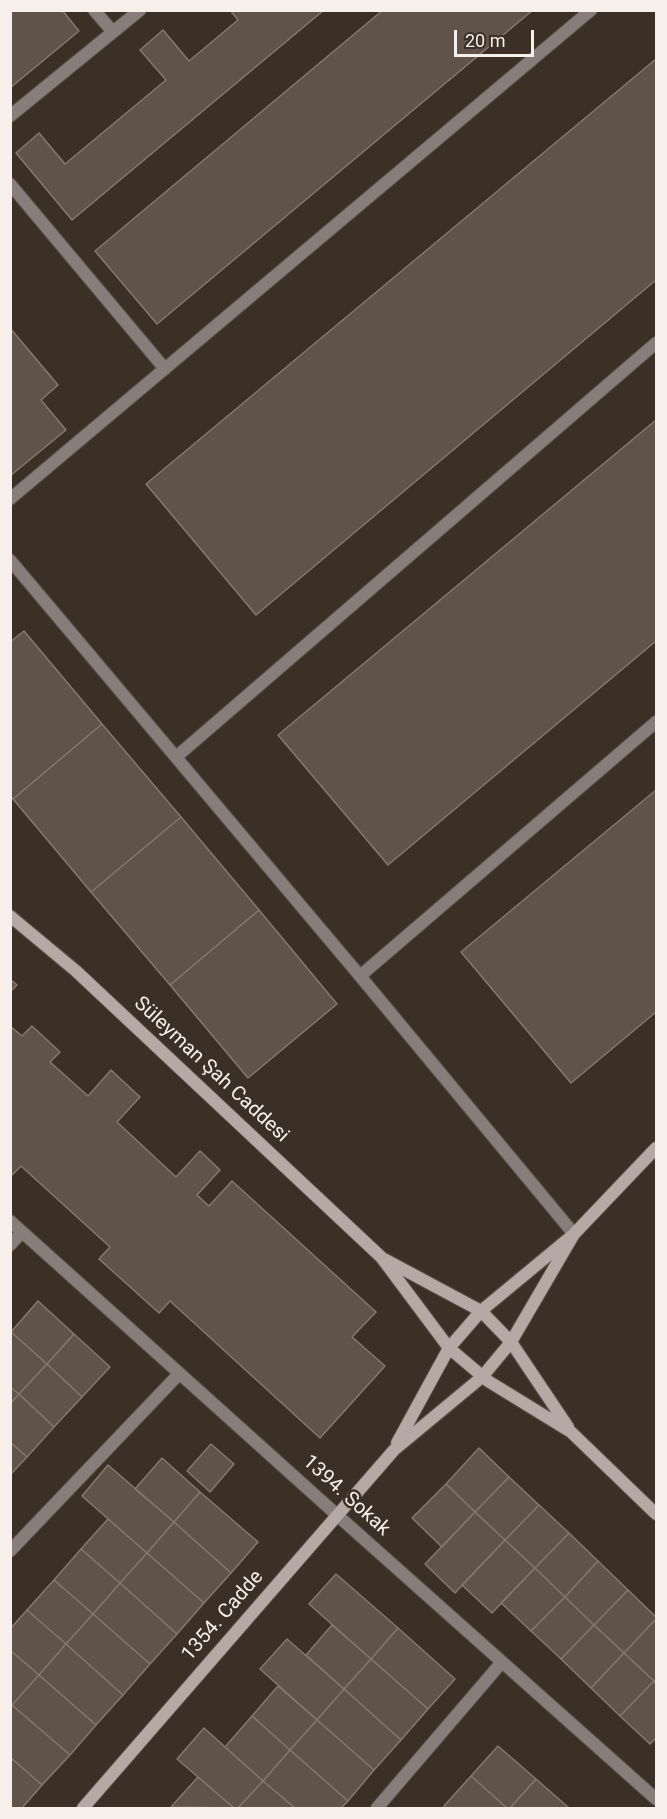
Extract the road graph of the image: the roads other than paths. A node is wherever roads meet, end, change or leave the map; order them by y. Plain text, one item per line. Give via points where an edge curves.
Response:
1 (94, 10) edge
2 (140, 10) edge
3 (591, 10) edge
4 (113, 32) junction
5 (10, 116) edge
6 (10, 184) edge
7 (657, 343) edge
8 (165, 369) junction
9 (10, 499) edge
10 (10, 560) edge
11 (657, 722) edge
12 (176, 757) junction
13 (10, 916) edge
14 (360, 976) junction
15 (657, 1148) edge
16 (10, 1221) edge
17 (22, 1232) junction
18 (574, 1234) junction
19 (10, 1245) edge
20 (381, 1257) junction
21 (481, 1311) junction
22 (511, 1342) junction
23 (449, 1348) junction
24 (180, 1374) junction
25 (482, 1377) junction
26 (571, 1432) junction
27 (394, 1450) junction
28 (657, 1514) edge
29 (337, 1515) junction
30 (10, 1551) edge
31 (502, 1662) junction
32 (657, 1801) edge
33 (83, 1809) edge
34 (377, 1809) edge
35 (652, 1809) edge

1 - 4 street
2 - 4 street
3 - 8 street
4 - 5 street
6 - 8 street
7 - 12 street
8 - 9 street
10 - 12 street
11 - 14 street
12 - 14 street
13 - 20 main road, Süleyman Şah Caddesi via 76,970
14 - 18 street
15 - 18 main road, 1354. Cadde
16 - 17 street, 1394. Sokak
17 - 19 street
17 - 24 street, 1394. Sokak
18 - 21 main road, 1354. Cadde
18 - 22 main road, 1354. Cadde
20 - 21 main road
20 - 23 main road
21 - 22 main road
21 - 23 main road, 1354. Cadde
22 - 25 main road, 1354. Cadde
22 - 26 main road
23 - 25 main road
23 - 27 main road, 1354. Cadde
24 - 29 street, 1394. Sokak
24 - 30 street
25 - 26 main road
25 - 27 main road, 1354. Cadde
26 - 28 main road
27 - 29 main road, 1354. Cadde
29 - 31 street, 1394. Sokak
29 - 33 main road, 1354. Cadde
31 - 32 street, 1394. Sokak
31 - 34 street
32 - 35 street

